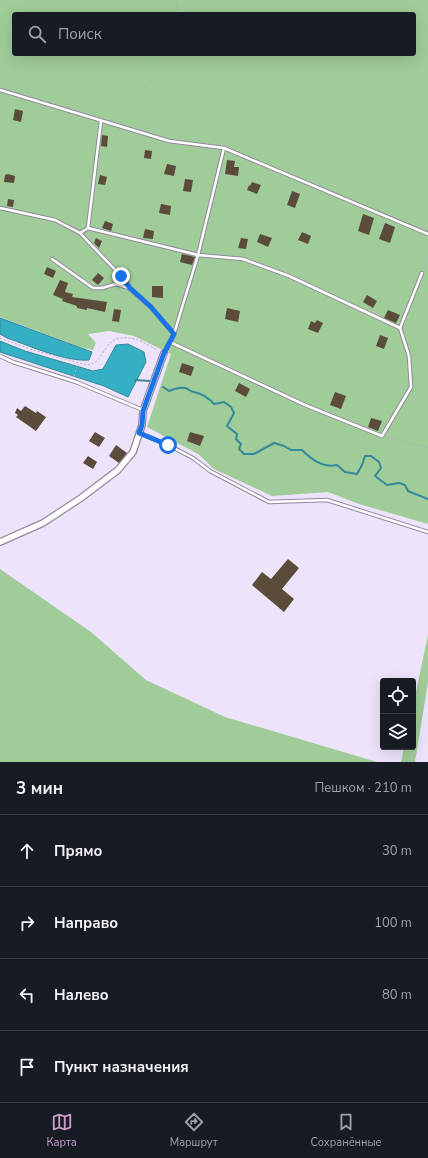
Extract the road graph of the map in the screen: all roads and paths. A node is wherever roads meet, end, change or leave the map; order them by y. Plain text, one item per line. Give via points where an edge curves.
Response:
1 (176, 0) edge
2 (177, 12) edge
3 (161, 56) edge
4 (0, 90) edge
5 (101, 121) junction
6 (141, 133) junction
7 (224, 148) junction
8 (0, 208) edge
9 (88, 228) junction
10 (80, 233) junction
11 (428, 234) edge
12 (428, 252) edge
13 (198, 255) junction
14 (52, 259) dead end
15 (422, 273) joint
16 (130, 288) junction
17 (400, 328) junction
18 (174, 334) junction
19 (0, 338) edge
20 (170, 342) junction
21 (164, 353) junction
22 (0, 356) edge
23 (78, 363) junction
24 (74, 375) dead end
25 (143, 411) junction
26 (139, 433) junction
27 (382, 436) junction
28 (428, 447) edge
29 (428, 532) edge
30 (0, 542) edge

1 - 2 path
3 - 6 path via 152,66 153,78 141,91 147,113
4 - 5 lane
5 - 6 lane
5 - 9 lane
6 - 7 lane via 169,141
7 - 11 lane
7 - 13 lane
8 - 10 lane via 55,220
9 - 10 lane
9 - 13 lane
10 - 16 lane
12 - 15 path
13 - 17 lane via 250,261 289,276
13 - 18 lane
14 - 16 lane via 93,288 116,284
15 - 17 lane
16 - 18 lane via 151,307
17 - 27 lane via 409,356 411,387
18 - 20 lane
19 - 23 path
20 - 21 lane
20 - 27 lane via 305,405
21 - 23 path via 136,339 118,338 111,341 92,365
21 - 25 street
22 - 25 lane via 76,382
23 - 24 path
25 - 26 street
26 - 29 lane via 194,458 210,471 269,502 327,500
26 - 30 street via 133,452 118,470 43,523
27 - 28 path

